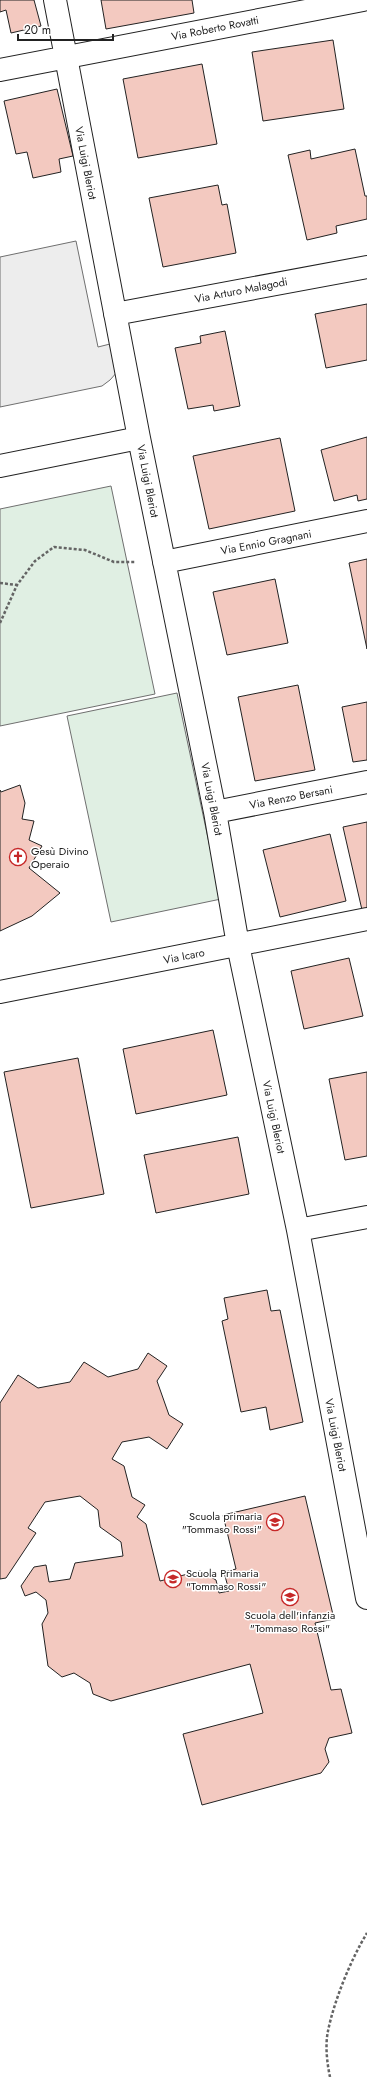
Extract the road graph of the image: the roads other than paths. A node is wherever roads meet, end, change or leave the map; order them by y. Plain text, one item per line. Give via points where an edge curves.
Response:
1 (55, 0) edge
2 (363, 0) edge
3 (66, 57) junction
4 (0, 70) edge
5 (367, 267) edge
6 (115, 314) junction
7 (139, 438) junction
8 (0, 466) edge
9 (367, 522) edge
10 (164, 562) junction
11 (367, 782) edge
12 (215, 812) junction
13 (367, 919) edge
14 (238, 945) junction
15 (0, 992) edge
16 (367, 1218) edge
17 (298, 1230) junction
18 (367, 1598) edge

1 - 3 street, Via Luigi Bleriot
2 - 3 street, Via Roberto Rovatti
3 - 4 street, Via Roberto Rovatti
3 - 6 street, Via Luigi Bleriot
5 - 6 street, Via Arturo Malagodi
6 - 7 street, Via Luigi Bleriot
7 - 8 street
7 - 10 street, Via Luigi Bleriot
9 - 10 street, Via Ennio Gragnani
10 - 12 street, Via Luigi Bleriot
11 - 12 street, Via Renzo Bersani
12 - 14 street, Via Luigi Bleriot
13 - 14 street, Via Icaro
14 - 15 street, Via Icaro
14 - 17 street, Via Luigi Bleriot
16 - 17 street
17 - 18 street, Via Luigi Bleriot

